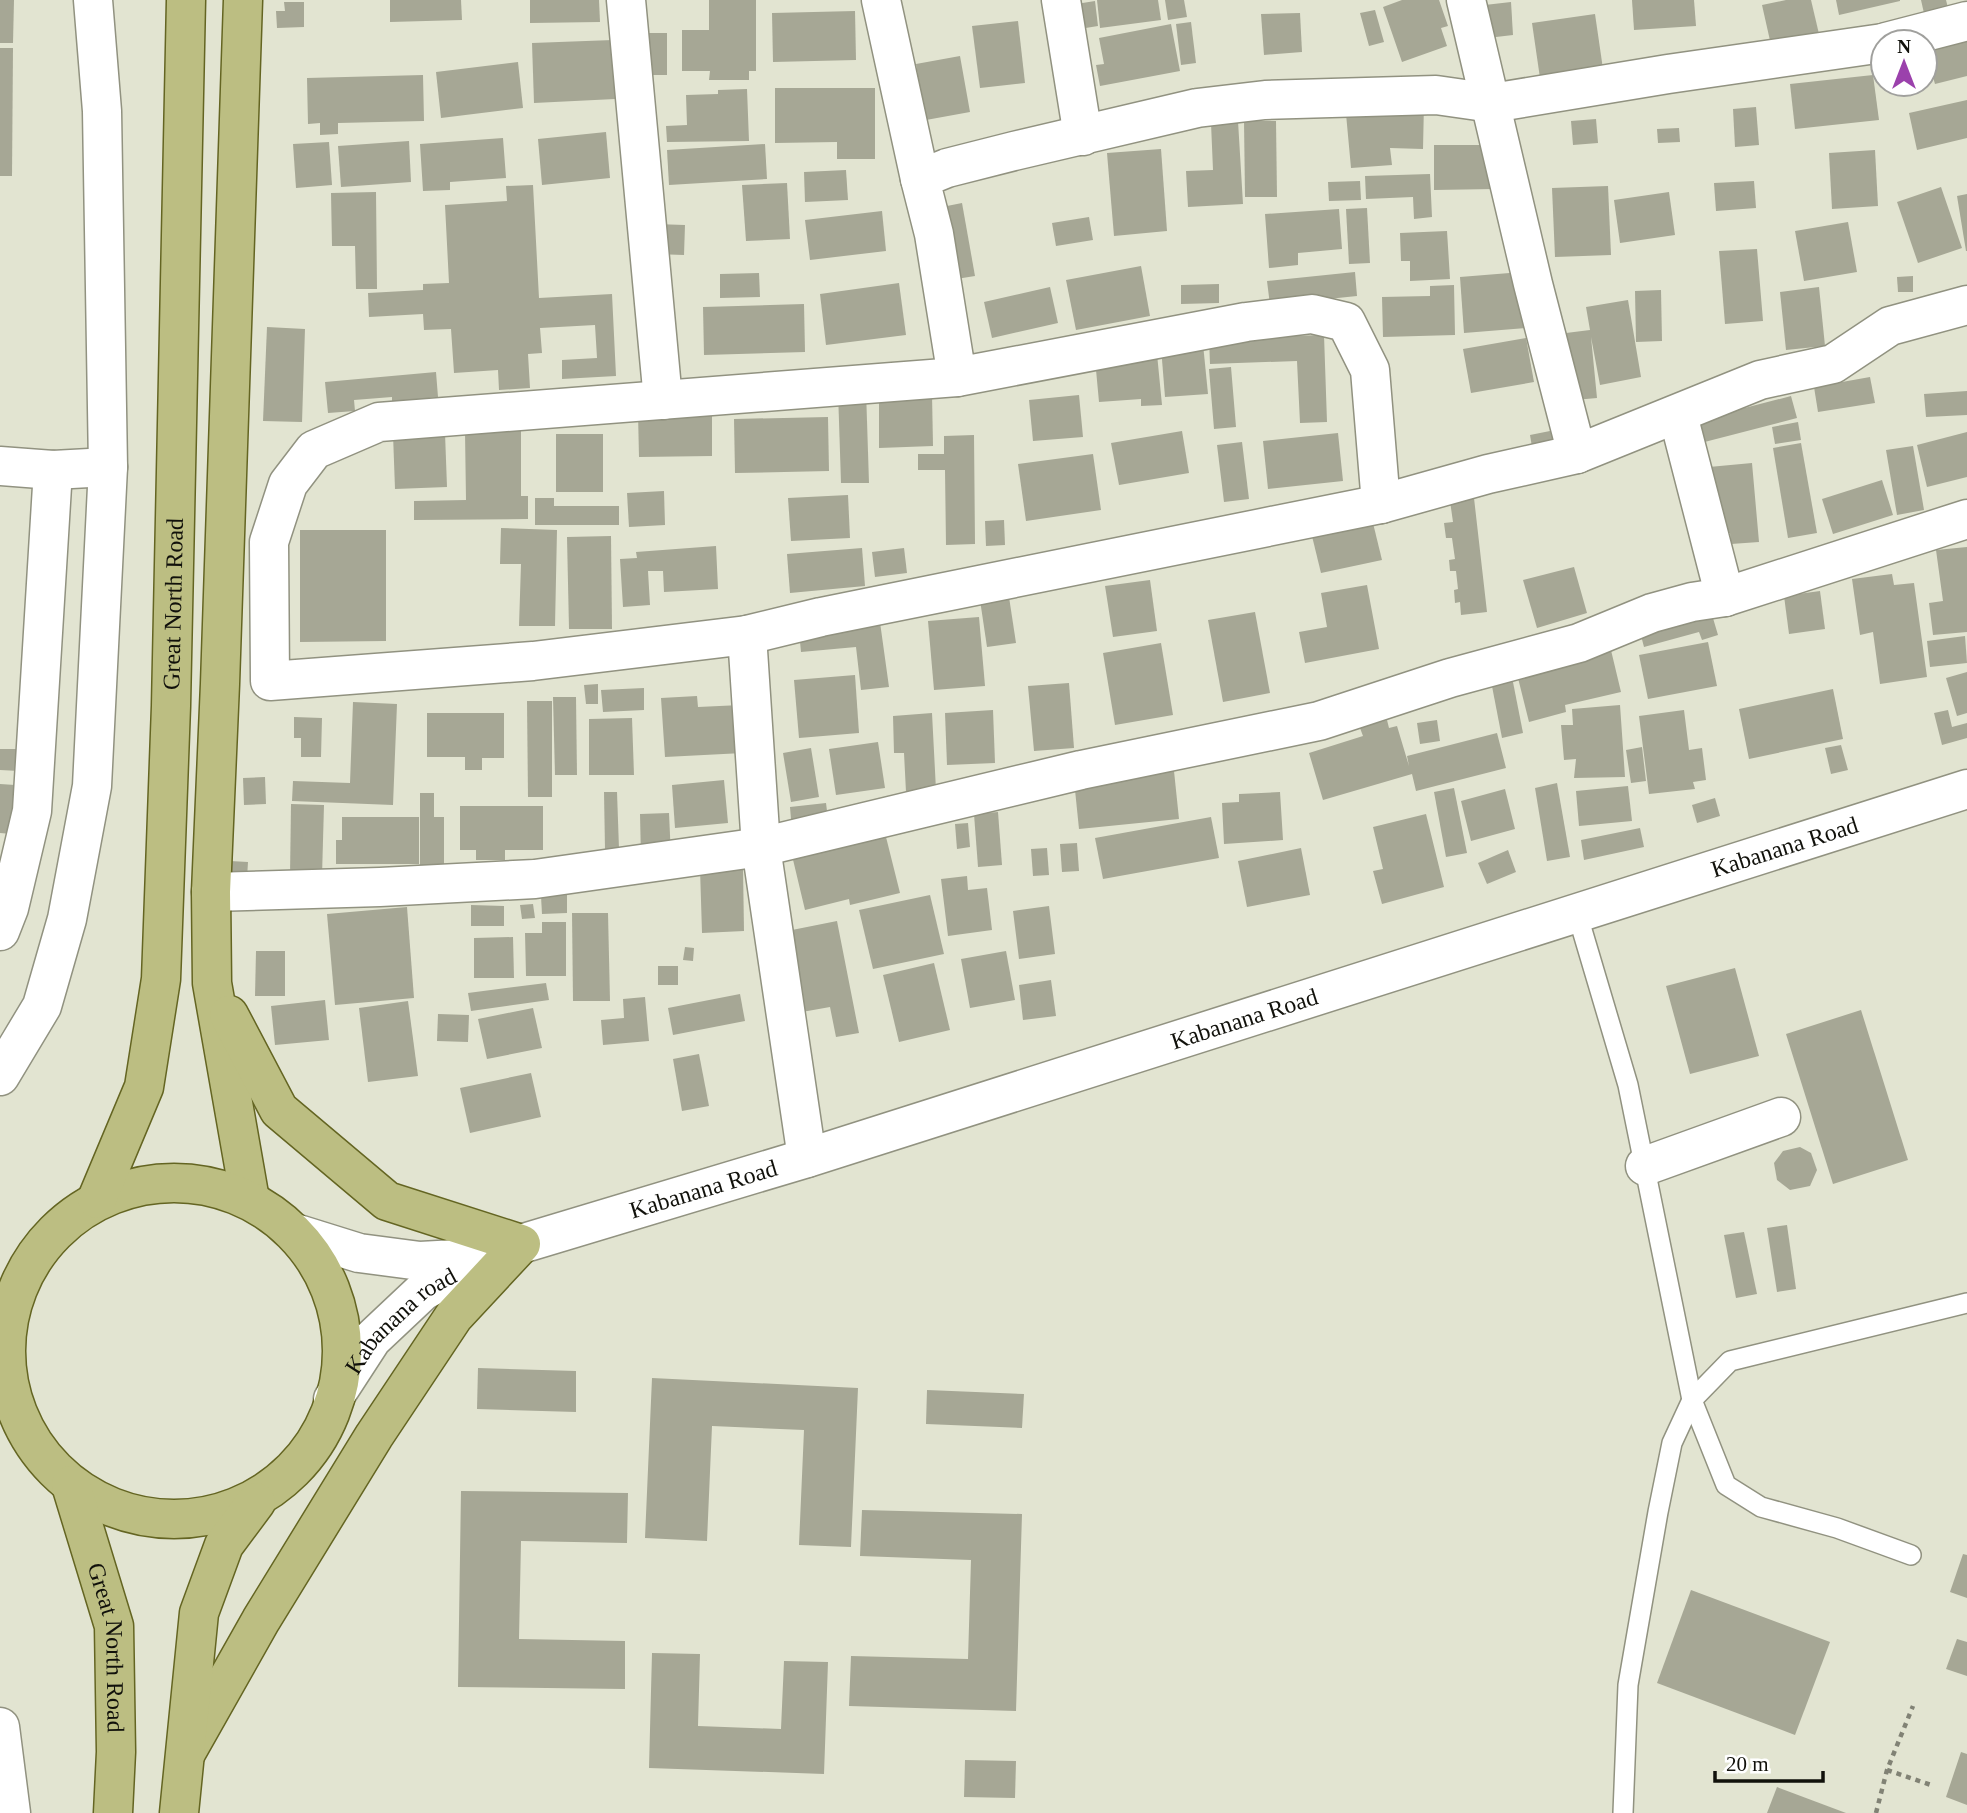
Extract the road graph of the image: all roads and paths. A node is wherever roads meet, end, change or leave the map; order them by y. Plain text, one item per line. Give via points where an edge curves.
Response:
1 (93, 0) edge
2 (186, 0) edge
3 (243, 0) edge
4 (626, 0) edge
5 (881, 0) edge
6 (1062, 0) edge
7 (1466, 0) edge
8 (1967, 21) edge
9 (1939, 28) edge
10 (1869, 44) edge
11 (1492, 103) junction
12 (1083, 136) junction
13 (920, 179) junction
14 (1967, 305) edge
15 (957, 377) junction
16 (663, 400) junction
17 (1678, 415) junction
18 (1577, 454) junction
19 (0, 467) edge
20 (108, 467) junction
21 (53, 470) junction
22 (1381, 504) junction
23 (1967, 519) edge
24 (1724, 597) junction
25 (747, 635) junction
26 (1967, 789) edge
27 (761, 848) junction
28 (211, 892) junction
29 (1577, 913) junction
30 (0, 931) edge
31 (212, 983) junction
32 (2, 1069) edge
33 (1781, 1118) dead end
34 (807, 1158) junction
35 (1645, 1166) junction
36 (97, 1199) junction
37 (250, 1200) junction
38 (298, 1234) junction
39 (521, 1244) junction
40 (484, 1258) junction
41 (1967, 1303) edge
42 (333, 1399) junction
43 (1692, 1400) junction
44 (71, 1485) junction
45 (256, 1502) junction
46 (1911, 1555) dead end
47 (1913, 1706) dead end
48 (0, 1727) edge
49 (187, 1751) junction
50 (1887, 1770) junction
51 (1934, 1786) dead end
52 (11, 1813) edge
53 (113, 1813) edge
54 (179, 1813) edge
55 (1623, 1813) edge
56 (1876, 1813) edge

1 - 20 street via 102,111
2 - 36 main road, Great North Road via 161,979 144,1087
3 - 28 main road, Great North Road
4 - 16 street
5 - 13 street
6 - 12 street
7 - 11 street
8 - 9 street
10 - 11 street
11 - 12 street via 1436,95 1265,100 1197,108
11 - 18 street
12 - 13 street
13 - 15 street via 934,234
14 - 17 street via 1890,326 1833,364 1760,380
15 - 16 street
15 - 22 street via 1246,323 1312,314 1346,322 1370,370
16 - 25 street via 379,422 314,450 288,484 269,542 270,681 533,661
17 - 18 street
17 - 24 street
18 - 22 street
19 - 21 street
20 - 21 street
20 - 32 street via 92,786 67,919 42,1006
21 - 30 street via 32,811
22 - 25 street
23 - 24 street
24 - 27 street via 1652,613 1579,643 1450,678 1320,721 1082,770
25 - 27 street
26 - 29 street, Kabanana Road
27 - 28 street via 535,879
27 - 34 street
28 - 31 main road, Great North Road
29 - 34 street, Kabanana Road
29 - 35 lane via 1628,1086
31 - 37 main road, Great North Road
31 - 39 main road via 279,1110 387,1201
33 - 35 street
34 - 39 street, Kabanana Road
35 - 43 lane
36 - 37 main road via 139,1185 185,1181
36 - 44 main road via 73,1213 40,1251 11,1323 15,1400 37,1447
37 - 38 main road
38 - 40 street, Kabanana road via 359,1253 420,1261
38 - 42 main road via 327,1284 336,1312 340,1343
39 - 40 street, Kabanana road
39 - 49 main road via 454,1316 381,1425
40 - 42 street, Kabanana road via 423,1292 372,1339
41 - 43 lane via 1730,1361
42 - 45 main road via 317,1440
43 - 46 lane via 1726,1485 1761,1507
43 - 55 lane via 1672,1443 1632,1661
44 - 45 main road via 120,1513 175,1523 203,1520
44 - 53 main road, Great North Road via 114,1626
45 - 49 main road via 224,1545 199,1613
47 - 50 path
48 - 52 street
49 - 54 main road
50 - 51 path
50 - 56 path

